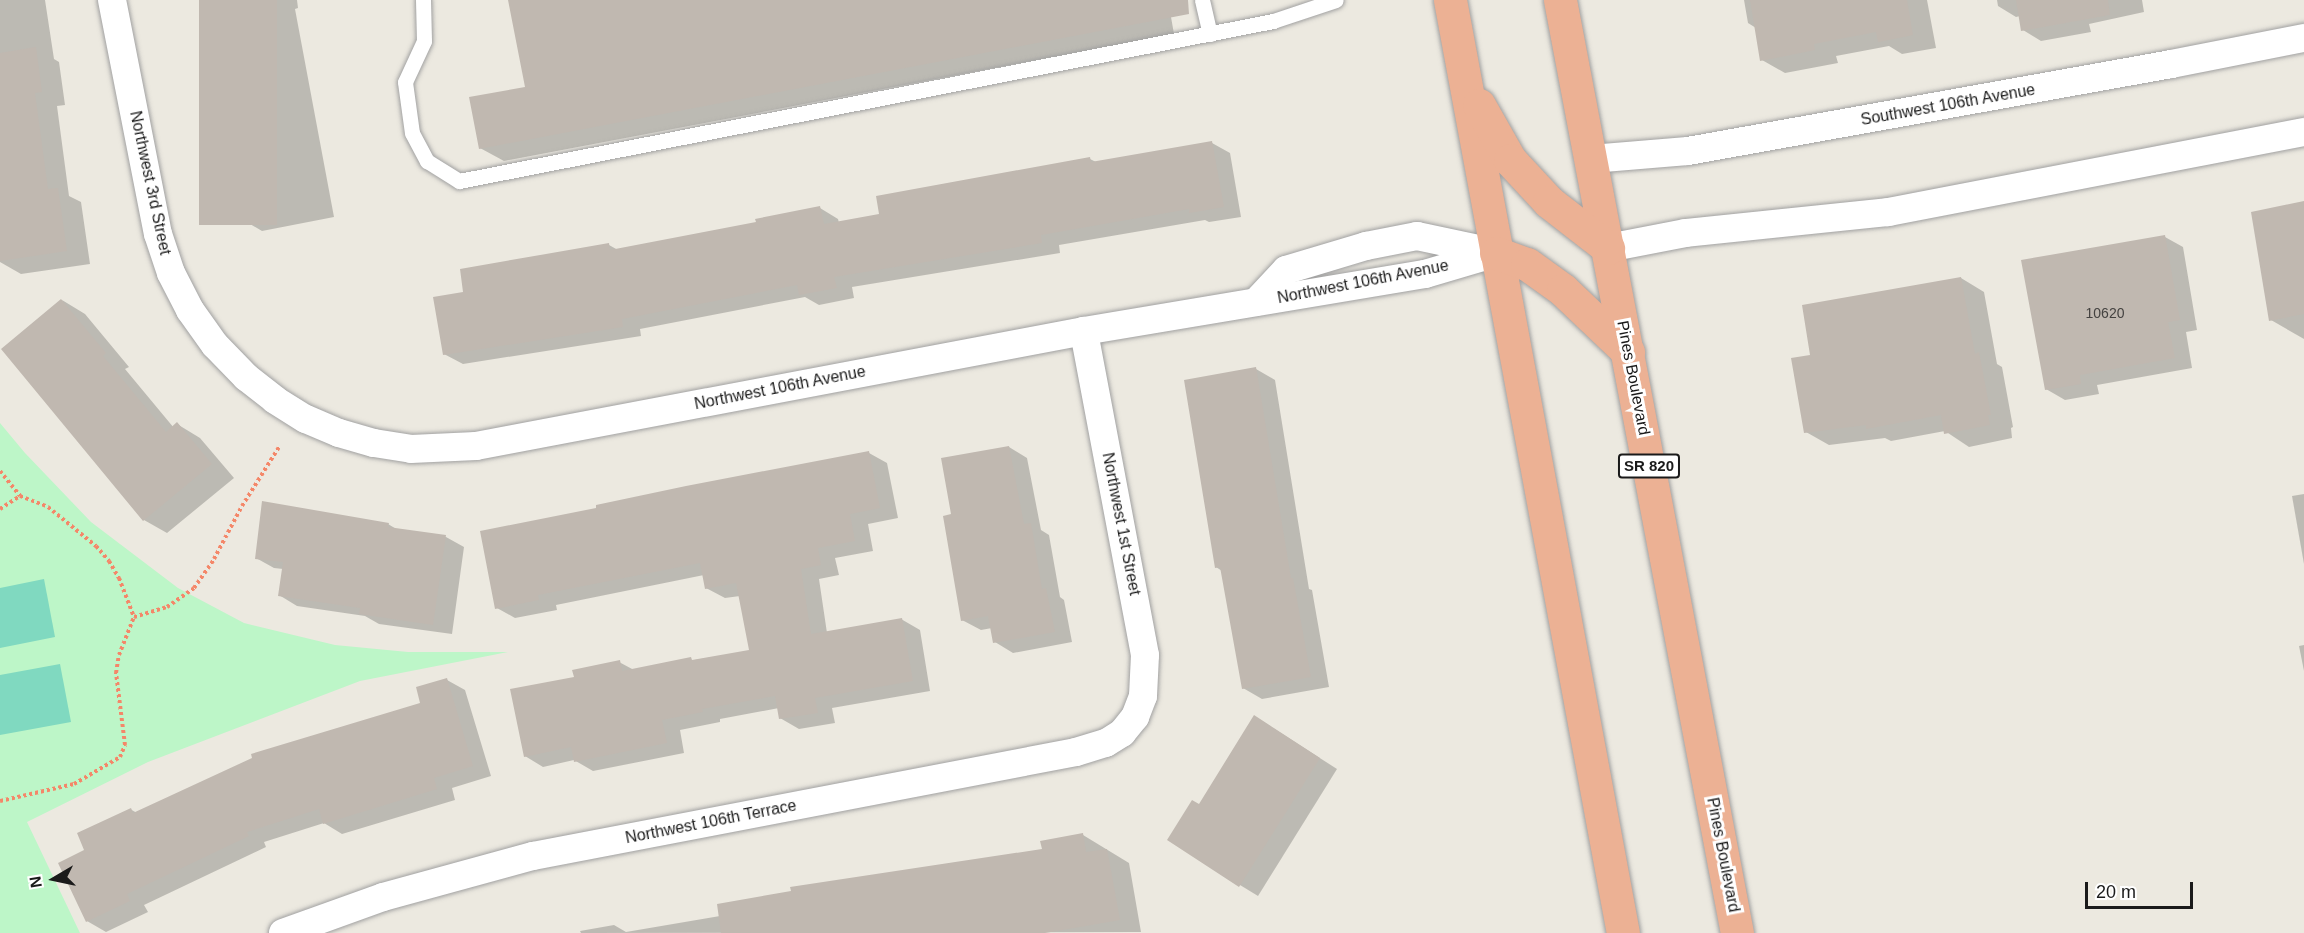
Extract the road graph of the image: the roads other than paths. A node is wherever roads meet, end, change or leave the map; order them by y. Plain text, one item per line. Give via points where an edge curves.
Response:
1 (112, 0) edge
2 (423, 0) edge
3 (1202, 0) edge
4 (1336, 0) edge
5 (1450, 0) edge
6 (1560, 0) edge
7 (1210, 34) junction
8 (2304, 38) edge
9 (1467, 82) junction
10 (2304, 132) edge
11 (1591, 159) junction
12 (1608, 248) junction
13 (1496, 253) junction
14 (1256, 302) junction
15 (1084, 331) junction
16 (1628, 352) junction
17 (306, 419) joint
18 (1135, 717) joint
19 (283, 933) edge
20 (1623, 933) edge
21 (1737, 933) edge

1 - 17 street, Northwest 3rd Street via 158,234 171,273 190,310 215,345 246,377
2 - 7 lane via 424,41 405,82 412,133 427,161 459,181
3 - 7 lane
4 - 7 lane via 1273,21
5 - 9 highway
6 - 11 highway, Pines Boulevard / SR 820
8 - 11 street, Southwest 106th Avenue via 1711,147
9 - 12 highway via 1510,160 1549,202
9 - 13 highway
10 - 12 street via 1888,212 1686,233
11 - 12 highway, Pines Boulevard / SR 820
12 - 16 highway, Pines Boulevard / SR 820
13 - 14 street, Northwest 106th Avenue via 1425,274
13 - 14 street, Northwest 106th Avenue via 1418,236 1366,246 1286,270
13 - 16 highway via 1527,264 1563,290
13 - 20 highway
14 - 15 street, Northwest 106th Avenue
15 - 17 street, Northwest 106th Avenue via 476,446 411,449 339,433
15 - 18 street, Northwest 1st Street via 1145,655 1145,688
16 - 21 highway, Pines Boulevard / SR 820
18 - 19 street, Northwest 106th Terrace via 1122,733 1106,743 1076,752 533,856 383,897

